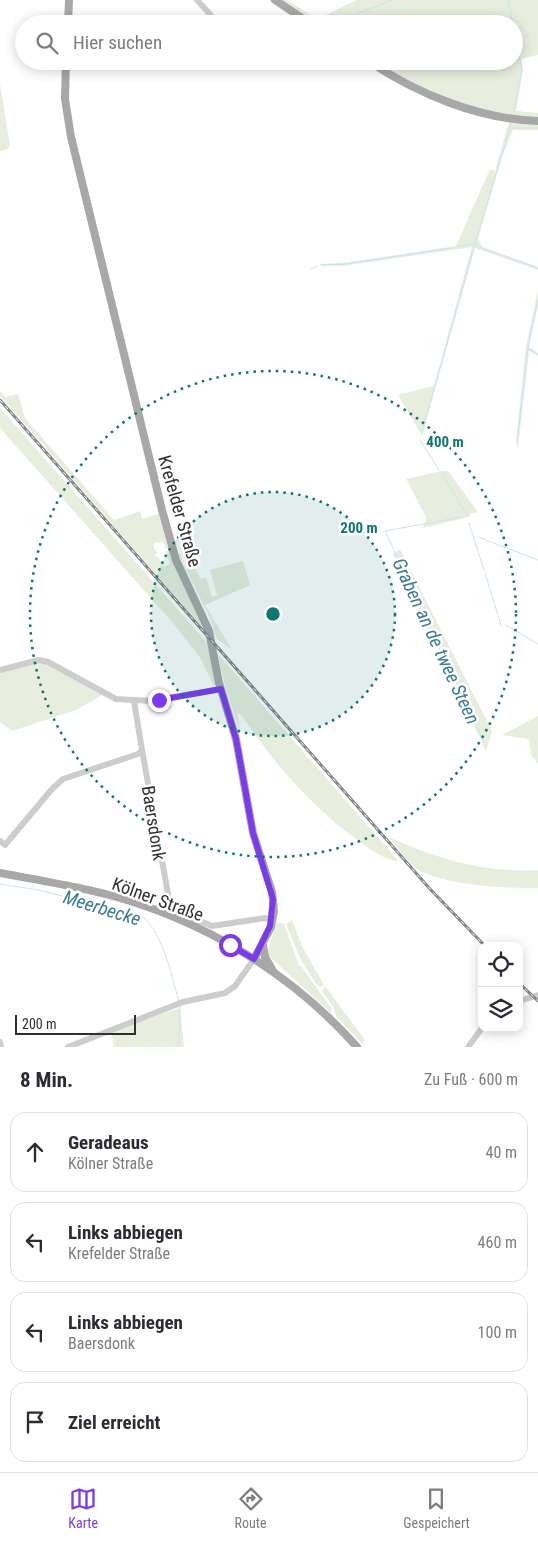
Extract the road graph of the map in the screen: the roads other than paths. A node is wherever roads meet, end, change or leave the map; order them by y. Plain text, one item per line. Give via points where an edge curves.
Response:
1 (69, 0) edge
2 (197, 0) edge
3 (275, 0) edge
4 (68, 15) edge
5 (211, 15) edge
6 (298, 15) edge
7 (66, 70) edge
8 (385, 70) edge
9 (538, 121) edge
10 (0, 670) edge
11 (221, 689) junction
12 (134, 701) junction
13 (142, 750) junction
14 (0, 841) edge
15 (0, 873) edge
16 (273, 918) junction
17 (263, 944) junction
18 (254, 959) junction
19 (275, 974) junction
20 (538, 995) edge
21 (523, 1000) edge
22 (479, 1032) edge
23 (0, 1042) edge
24 (1, 1047) edge
25 (68, 1047) edge
26 (357, 1047) edge
27 (468, 1047) edge

1 - 4 main road
2 - 5 street
3 - 6 main road
7 - 11 main road, Krefelder Straße via 65,99 72,141 166,526 178,567 207,624
8 - 9 main road via 433,96 469,110
10 - 12 street via 38,660 48,662 116,699
11 - 12 street
11 - 16 main road, Krefelder Straße via 236,739 253,833 272,892
12 - 13 street, Baersdonk
13 - 14 street via 63,779 5,845
13 - 16 street, Baersdonk via 170,905 174,910 212,926
15 - 18 main road, Kölner Straße via 106,894 149,908 211,934
16 - 17 main road, Krefelder Straße
17 - 18 main road, Krefelder Straße
17 - 19 main road via 265,957
18 - 19 main road, Kölner Straße
18 - 25 street via 235,986 224,993 183,1002
19 - 26 main road, Kölner Straße via 316,1005
20 - 21 street
22 - 27 street
23 - 24 street

